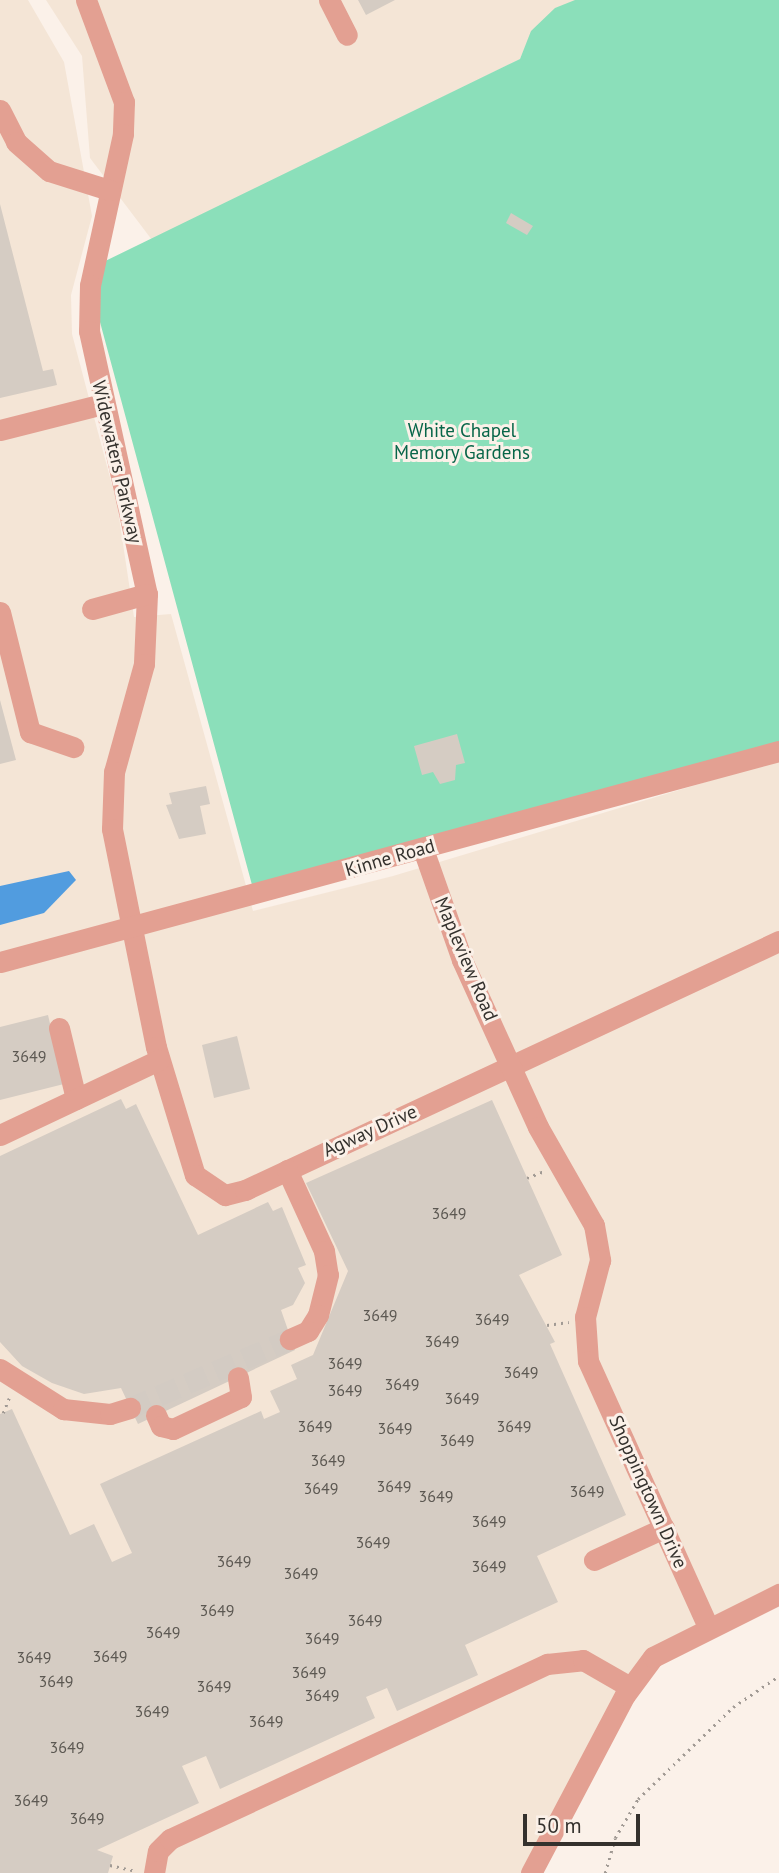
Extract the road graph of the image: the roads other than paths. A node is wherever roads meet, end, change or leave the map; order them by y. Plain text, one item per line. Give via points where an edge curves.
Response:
1 (86, 0) edge
2 (329, 0) edge
3 (347, 35) dead end
4 (0, 110) edge
5 (109, 190) junction
6 (103, 404) junction
7 (0, 430) edge
8 (147, 594) junction
9 (92, 609) dead end
10 (0, 612) edge
11 (73, 747) dead end
12 (779, 751) edge
13 (423, 849) junction
14 (129, 929) junction
15 (779, 941) edge
16 (0, 962) edge
17 (59, 1028) dead end
18 (159, 1060) junction
19 (515, 1067) junction
20 (76, 1099) junction
21 (0, 1135) edge
22 (287, 1170) junction
23 (290, 1339) tunnel mouth
24 (0, 1369) edge
25 (238, 1377) dead end
26 (130, 1408) tunnel mouth
27 (156, 1415) dead end
28 (664, 1528) junction
29 (594, 1560) dead end
30 (779, 1594) edge
31 (708, 1627) junction
32 (630, 1687) junction
33 (154, 1873) edge
34 (531, 1873) edge

1 - 5 street, Widewaters Parkway via 106,40 124,102
2 - 3 street
4 - 5 street via 16,142 49,171
5 - 6 street, Widewaters Parkway via 89,306
6 - 7 street
6 - 8 street, Widewaters Parkway
8 - 9 street
8 - 14 street, Widewaters Parkway via 144,664 111,802
10 - 11 street via 30,732
12 - 13 street, Kinne Road
13 - 14 street, Kinne Road
13 - 19 street, Mapleview Road via 462,960
14 - 16 street, Kinne Road
14 - 18 street, Agway Drive
15 - 19 street, Agway Drive
17 - 20 street
18 - 20 street
18 - 22 street, Agway Drive via 184,1151 206,1186 225,1195
19 - 22 street, Agway Drive
19 - 28 street, Shoppingtown Drive via 538,1127 594,1225 600,1259 585,1317 588,1361
20 - 21 street
22 - 23 street via 324,1251 328,1275 318,1315 307,1331
24 - 26 street via 63,1409 110,1414
25 - 27 street via 241,1396 173,1429 161,1426
28 - 29 street
28 - 31 street, Shoppingtown Drive
30 - 31 street
31 - 32 street via 653,1657
32 - 33 street via 583,1660 547,1664 170,1839 158,1851
32 - 34 street via 543,1838

